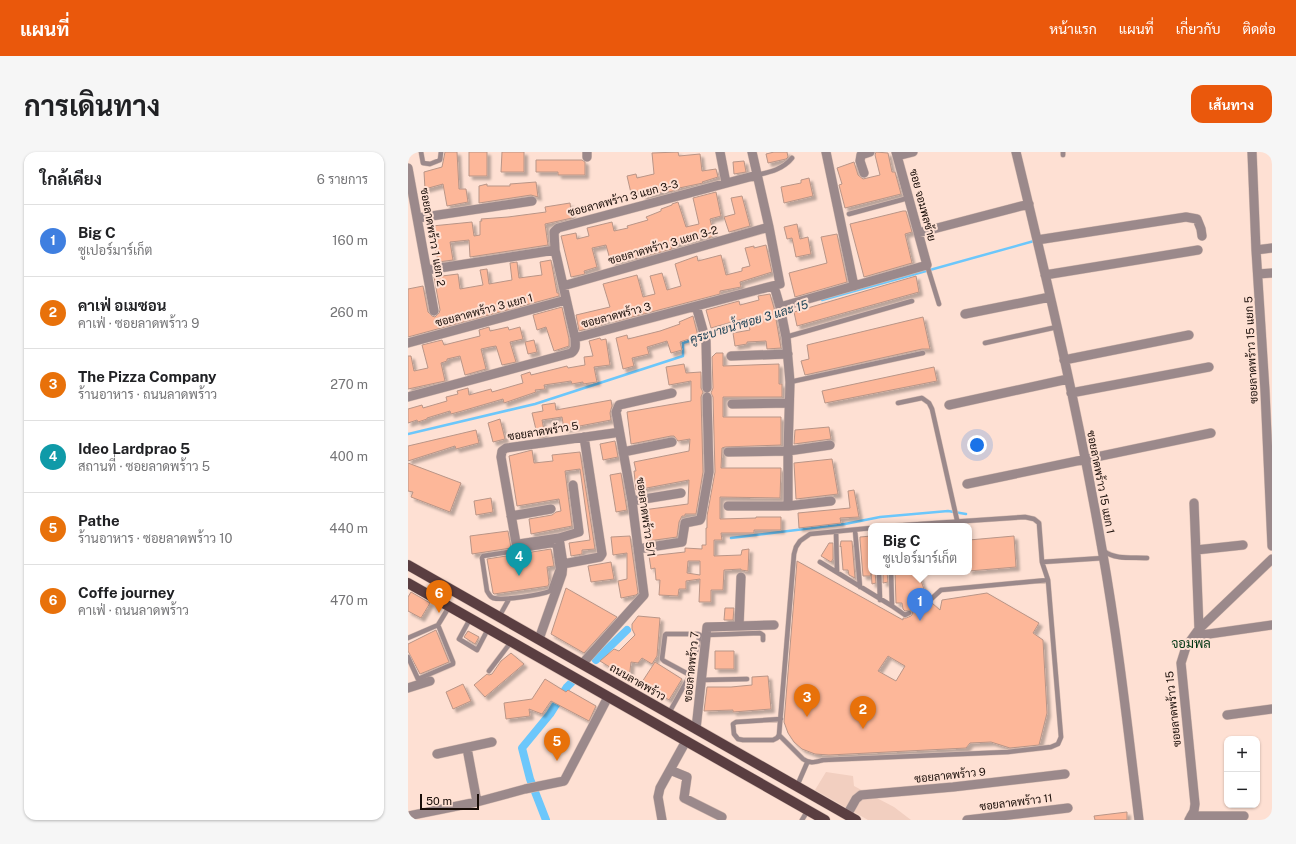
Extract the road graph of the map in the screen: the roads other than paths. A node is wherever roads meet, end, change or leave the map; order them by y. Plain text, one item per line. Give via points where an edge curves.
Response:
1 (421, 152) edge
2 (441, 152) edge
3 (720, 152) edge
4 (752, 152) edge
5 (826, 152) edge
6 (870, 152) edge
7 (913, 152) edge
8 (1016, 152) edge
9 (1252, 152) edge
10 (896, 154) edge
11 (792, 158) dead end
12 (408, 168) edge
13 (864, 173) dead end
14 (757, 175) junction
15 (726, 183) junction
16 (908, 198) junction
17 (532, 200) dead end
18 (1028, 204) junction
19 (849, 214) dead end
20 (418, 218) junction
21 (769, 227) junction
22 (918, 233) junction
23 (1202, 236) dead end
24 (1037, 240) junction
25 (1272, 248) edge
26 (555, 250) junction
27 (1198, 250) dead end
28 (1256, 250) junction
29 (928, 268) junction
30 (427, 270) junction
31 (1272, 273) edge
32 (1258, 274) junction
33 (1045, 275) junction
34 (777, 285) junction
35 (563, 286) junction
36 (854, 286) junction
37 (1050, 297) junction
38 (566, 300) junction
39 (912, 301) dead end
40 (939, 304) dead end
41 (696, 306) junction
42 (782, 309) junction
43 (434, 311) dead end
44 (965, 314) dead end
45 (1056, 327) junction
46 (1189, 335) dead end
47 (786, 337) junction
48 (575, 338) junction
49 (408, 343) edge
50 (985, 343) dead end
51 (923, 353) dead end
52 (788, 354) junction
53 (731, 356) dead end
54 (1064, 360) junction
55 (1209, 367) dead end
56 (1068, 379) junction
57 (790, 382) junction
58 (672, 393) dead end
59 (1071, 393) junction
60 (408, 397) edge
61 (789, 403) junction
62 (898, 403) dead end
63 (732, 404) dead end
64 (949, 405) dead end
65 (1269, 411) edge
66 (614, 433) dead end
67 (1211, 433) dead end
68 (584, 437) junction
69 (672, 442) dead end
70 (830, 445) dead end
71 (788, 451) junction
72 (624, 452) junction
73 (728, 452) dead end
74 (1086, 459) junction
75 (967, 484) dead end
76 (572, 485) dead end
77 (682, 493) dead end
78 (632, 500) junction
79 (831, 501) dead end
80 (1194, 503) dead end
81 (728, 506) dead end
82 (788, 506) junction
83 (551, 509) dead end
84 (511, 516) junction
85 (957, 518) junction
86 (916, 523) edge
87 (868, 528) edge
88 (855, 530) junction
89 (836, 532) junction
90 (559, 538) junction
91 (1244, 545) dead end
92 (1272, 546) edge
93 (638, 549) junction
94 (1196, 550) junction
95 (1103, 554) junction
96 (1147, 558) dead end
97 (1272, 559) edge
98 (820, 562) dead end
99 (1042, 562) junction
100 (562, 564) junction
101 (408, 565) edge
102 (837, 572) junction
103 (879, 575) edge
104 (890, 575) edge
105 (741, 576) dead end
106 (1048, 580) junction
107 (408, 583) edge
108 (860, 587) junction
109 (509, 599) junction
110 (880, 600) junction
111 (929, 601) dead end
112 (449, 606) junction
113 (892, 606) junction
114 (910, 613) dead end
115 (499, 617) junction
116 (470, 618) junction
117 (438, 625) junction
118 (774, 625) dead end
119 (1272, 625) edge
120 (739, 626) junction
121 (519, 628) junction
122 (488, 629) junction
123 (1197, 632) junction
124 (706, 635) junction
125 (408, 638) edge
126 (539, 639) junction
127 (763, 640) dead end
128 (511, 642) junction
129 (558, 650) junction
130 (408, 657) edge
131 (550, 664) junction
132 (582, 664) junction
133 (489, 671) dead end
134 (690, 675) junction
135 (747, 679) dead end
136 (702, 680) junction
137 (430, 681) dead end
138 (408, 688) edge
139 (608, 697) junction
140 (1272, 709) edge
141 (669, 714) junction
142 (1227, 715) dead end
143 (780, 719) junction
144 (696, 729) junction
145 (779, 735) junction
146 (686, 741) junction
147 (492, 742) dead end
148 (467, 748) junction
149 (437, 754) dead end
150 (807, 763) junction
151 (670, 770) junction
152 (1065, 774) dead end
153 (797, 786) junction
154 (477, 802) junction
155 (1068, 808) dead end
156 (808, 810) junction
157 (847, 815) junction
158 (408, 816) edge
159 (1244, 816) dead end
160 (722, 817) dead end
161 (1190, 818) edge
162 (662, 820) edge
163 (802, 820) edge
164 (825, 820) edge
165 (856, 820) edge
166 (967, 820) edge
167 (1139, 820) edge

1 - 2 lane via 423,163 426,164 440,160
3 - 15 street
4 - 14 street
5 - 36 street
6 - 13 street via 861,155
7 - 10 street
8 - 18 street, ซอยลาดพร้าว 15 แยก 1
9 - 28 street, ซอยลาดพร้าว 15 แยก 5
10 - 16 street, ซอย จอมพลซ้าย
11 - 14 lane via 787,165
12 - 20 street, ซอยลาดพร้าว 1 แยก 2
14 - 15 street, ซอยลาดพร้าว 3 แยก 3-3
14 - 21 street
15 - 26 street, ซอยลาดพร้าว 3 แยก 3-3 via 558,228 554,232
16 - 19 lane
16 - 22 street, ซอย จอมพลซ้าย
17 - 20 street
18 - 22 street
18 - 24 street, ซอยลาดพร้าว 15 แยก 1
20 - 30 street, ซอยลาดพร้าว 1 แยก 2
21 - 34 street
21 - 35 street, ซอยลาดพร้าว 3 แยก 3-2
22 - 29 street, ซอย จอมพลซ้าย
23 - 24 street via 1197,219 1186,217
24 - 33 street, ซอยลาดพร้าว 15 แยก 1
25 - 28 street
26 - 30 street
26 - 35 street, ซอยลาดพร้าว 3 แยก 3-3
27 - 33 street
28 - 32 street, ซอยลาดพร้าว 15 แยก 5
29 - 36 street
29 - 40 lane
30 - 43 street, ซอยลาดพร้าว 1 แยก 2
31 - 32 street
32 - 65 street, ซอยลาดพร้าว 15 แยก 5
33 - 37 street, ซอยลาดพร้าว 15 แยก 1
34 - 41 street, ซอยลาดพร้าว 3
34 - 42 street
35 - 38 street, ซอยลาดพร้าว 3 แยก 3-3
36 - 42 street
37 - 44 street
37 - 45 street, ซอยลาดพร้าว 15 แยก 1
38 - 48 street, ซอยลาดพร้าว 3 แยก 3-3
38 - 49 street, ซอยลาดพร้าว 3 แยก 1
39 - 47 lane
41 - 48 street, ซอยลาดพร้าว 3
41 - 93 street via 705,336 707,356 708,472 701,518 685,523 682,542
42 - 47 street
45 - 50 lane
45 - 54 street, ซอยลาดพร้าว 15 แยก 1
46 - 54 street
47 - 52 street
48 - 60 street, ซอยลาดพร้าว 3 via 576,347 571,353
51 - 57 lane
52 - 53 street
52 - 57 street
54 - 56 street, ซอยลาดพร้าว 15 แยก 1
55 - 59 street
56 - 59 street, ซอยลาดพร้าว 15 แยก 1
56 - 64 street
57 - 61 street
58 - 72 street, ซอยลาดพร้าว 5/1 via 620,405 616,412
59 - 74 street, ซอยลาดพร้าว 15 แยก 1
61 - 63 street
61 - 71 street
62 - 85 lane via 922,398 929,403
65 - 92 street, ซอยลาดพร้าว 15 แยก 5
66 - 68 street, ซอยลาดพร้าว 5
67 - 74 street
68 - 84 street, ซอยลาดพร้าว 5 via 506,448 502,451
68 - 100 street via 602,554 600,557
69 - 72 street
70 - 71 street
71 - 73 street
71 - 82 street
72 - 78 street, ซอยลาดพร้าว 5/1
74 - 75 street
74 - 95 street, ซอยลาดพร้าว 15 แยก 1
76 - 90 street via 579,532
77 - 78 street
78 - 93 street, ซอยลาดพร้าว 5/1
79 - 82 street
80 - 94 street
81 - 82 street
83 - 84 street
84 - 90 street, ซอยลาดพร้าว 5 via 517,543
85 - 86 lane
85 - 99 lane via 1034,519 1039,523
87 - 88 lane
88 - 89 lane
88 - 108 lane
89 - 102 lane
89 - 143 lane via 810,534 796,547 787,622
90 - 100 street
91 - 94 street
93 - 132 street, ซอยลาดพร้าว 5/1 via 644,595
94 - 123 street
95 - 96 lane
95 - 99 lane
95 - 167 street, ซอยลาดพร้าว 15 แยก 1
97 - 123 street, ซอยลาดพร้าว 15
98 - 102 lane
99 - 106 lane
100 - 126 street via 562,574
101 - 115 main road, ถนนลาดพร้าว
102 - 108 lane
103 - 110 lane
104 - 113 lane
105 - 120 street
106 - 111 lane via 941,590
106 - 150 lane via 1061,737 1058,744 1051,748 1008,752 823,760
107 - 112 main road
108 - 110 lane
109 - 109 lane via 550,592 558,569 555,546 482,557 488,594 494,598
109 - 115 lane
110 - 113 lane
112 - 116 main road
112 - 117 lane
113 - 114 lane via 905,615
115 - 121 main road, ถนนลาดพร้าว
116 - 122 main road
116 - 122 lane via 459,639 477,650
117 - 125 lane
117 - 130 lane via 453,664 418,678
118 - 120 street, ซอยลาดพร้าว 7
119 - 123 street
120 - 124 street, ซอยลาดพร้าว 7 via 708,627
121 - 126 main road, ถนนลาดพร้าว
121 - 128 main road
122 - 128 main road
123 - 161 street, ซอยลาดพร้าว 15 via 1186,647 1181,663 1195,804
124 - 127 lane via 760,633
124 - 136 street, ซอยลาดพร้าว 7
126 - 129 main road, ถนนลาดพร้าว
128 - 131 main road
128 - 133 lane
129 - 131 main road
129 - 132 main road, ถนนลาดพร้าว
131 - 139 main road
132 - 141 main road, ถนนลาดพร้าว
134 - 134 lane via 662,659 666,634 700,635
134 - 141 lane
135 - 136 lane
136 - 144 street, ซอยลาดพร้าว 7
137 - 138 street
139 - 146 main road
139 - 154 street via 564,781
140 - 142 street
141 - 144 main road, ถนนลาดพร้าว
143 - 145 lane
143 - 145 lane via 733,724 734,734 742,740 773,740
144 - 153 main road, ถนนลาดพร้าว
145 - 150 lane
146 - 151 street
146 - 156 main road
147 - 148 street
148 - 149 street
148 - 154 street
150 - 153 lane
151 - 160 street via 687,777 684,798
151 - 162 street via 659,792
152 - 157 street, ซอยลาดพร้าว 9 via 861,795
153 - 157 main road, ถนนลาดพร้าว
154 - 158 street via 457,811
155 - 166 street, ซอยลาดพร้าว 11
156 - 163 lane
156 - 164 main road
157 - 165 main road, ถนนลาดพร้าว
159 - 161 street

